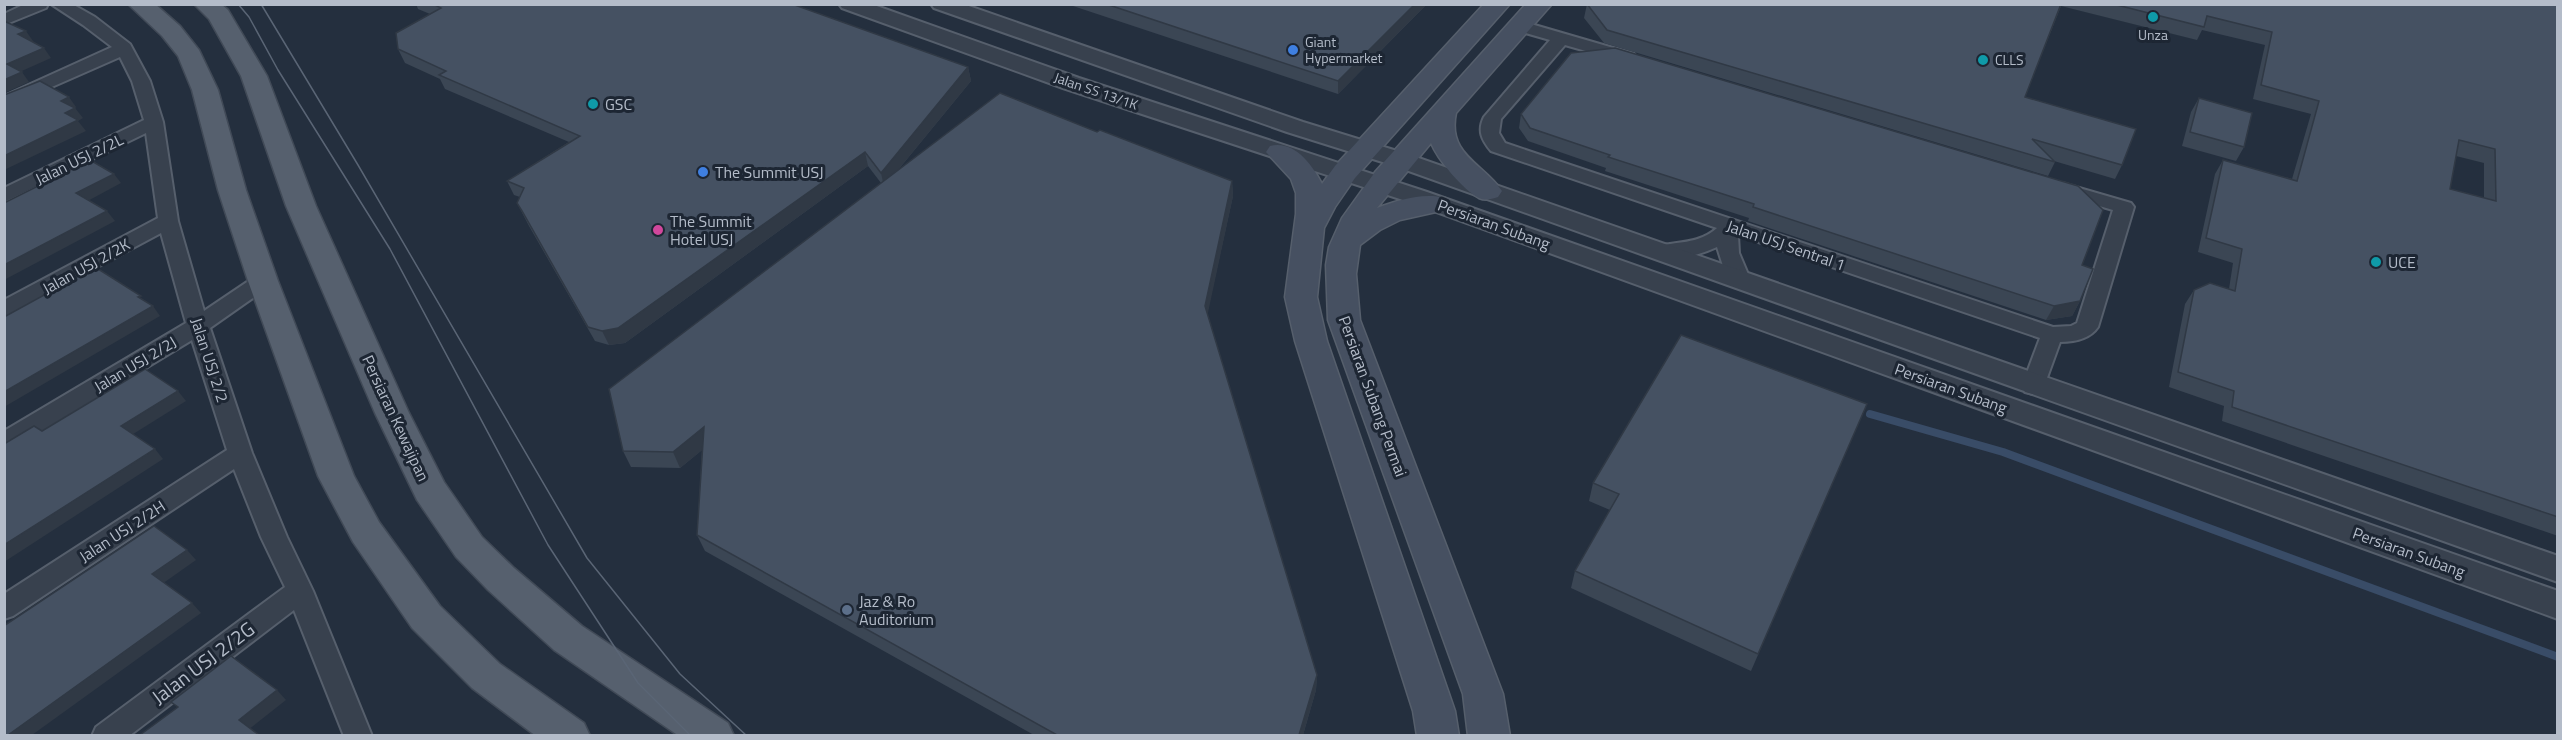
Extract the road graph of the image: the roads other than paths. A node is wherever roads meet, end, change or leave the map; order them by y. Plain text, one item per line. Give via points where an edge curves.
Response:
1 (40, 4) edge
2 (58, 4) edge
3 (140, 4) edge
4 (206, 4) edge
5 (849, 4) edge
6 (941, 4) edge
7 (1498, 4) edge
8 (1540, 4) edge
9 (4, 20) edge
10 (1521, 26) junction
11 (1561, 38) junction
12 (124, 48) junction
13 (1642, 62) edge
14 (4, 103) edge
15 (1443, 112) junction
16 (154, 122) junction
17 (1366, 149) junction
18 (1280, 152) junction
19 (1401, 160) junction
20 (1345, 172) junction
21 (1381, 184) junction
22 (2046, 184) edge
23 (1488, 191) junction
24 (4, 196) edge
25 (1436, 204) junction
26 (168, 221) junction
27 (1729, 226) junction
28 (1309, 228) junction
29 (1347, 241) junction
30 (1661, 252) junction
31 (1739, 279) junction
32 (263, 281) junction
33 (4, 310) edge
34 (198, 327) junction
35 (2052, 334) junction
36 (2033, 386) junction
37 (4, 443) edge
38 (240, 453) junction
39 (2558, 569) edge
40 (300, 591) junction
41 (2558, 605) edge
42 (4, 608) edge
43 (106, 735) edge
44 (358, 735) edge
45 (569, 735) edge
46 (713, 735) edge
47 (1438, 735) edge
48 (1489, 735) edge

1 - 9 street
2 - 12 street, Jalan USJ 2/2 via 89,21
3 - 32 main road via 171,31 190,55 206,90 232,190
4 - 46 main road, Persiaran Kewajipan via 219,15 254,76 301,206 430,490 470,547 568,638
5 - 18 street, Jalan SS 13/1K via 1071,84
6 - 17 street, Jalan SS 13/1K
7 - 17 main road
8 - 10 main road, Persiaran Subang Permai
10 - 11 street
10 - 15 main road, Persiaran Subang Permai
11 - 13 street
11 - 27 street, Jalan USJ Sentral 1 via 1492,117 1491,140 1514,153
12 - 14 street
12 - 16 street, Jalan USJ 2/2 via 141,81
15 - 19 main road, Persiaran Subang Permai
15 - 23 main road via 1438,124 1440,138 1460,165
16 - 24 street, Jalan USJ 2/2L
16 - 26 street, Jalan USJ 2/2
17 - 19 street, Persiaran Subang
17 - 20 main road
18 - 20 street, Jalan SS 13/1K
18 - 28 main road via 1304,174 1312,198
19 - 21 main road, Persiaran Subang Permai
19 - 23 street, Persiaran Subang
20 - 21 street, Persiaran Subang
20 - 28 main road
21 - 25 street, Persiaran Subang
21 - 29 main road, Persiaran Subang Permai via 1352,226
22 - 35 street, Jalan USJ Sentral 1 via 2124,207 2087,327 2067,335
23 - 30 street, Persiaran Subang
25 - 29 main road via 1394,210 1361,228
25 - 41 street, Persiaran Subang
26 - 33 street, Jalan USJ 2/2K
26 - 34 street, Jalan USJ 2/2
27 - 30 street via 1713,242
27 - 31 street via 1727,246
27 - 35 street, Jalan USJ Sentral 1
28 - 47 main road via 1301,297 1311,341 1434,711
29 - 48 main road, Persiaran Subang Permai via 1339,290 1344,320 1483,694
30 - 31 street, Persiaran Subang
31 - 36 street, Persiaran Subang
32 - 34 street, Jalan USJ 2/2J
32 - 45 main road via 336,476 366,532 426,617 486,676
34 - 37 street, Jalan USJ 2/2J
34 - 38 street, Jalan USJ 2/2
35 - 36 street
36 - 39 street, Persiaran Subang
38 - 40 street, Jalan USJ 2/2
38 - 42 street, Jalan USJ 2/2H
40 - 43 street, Jalan USJ 2/2G
40 - 44 street, Jalan USJ 2/2

